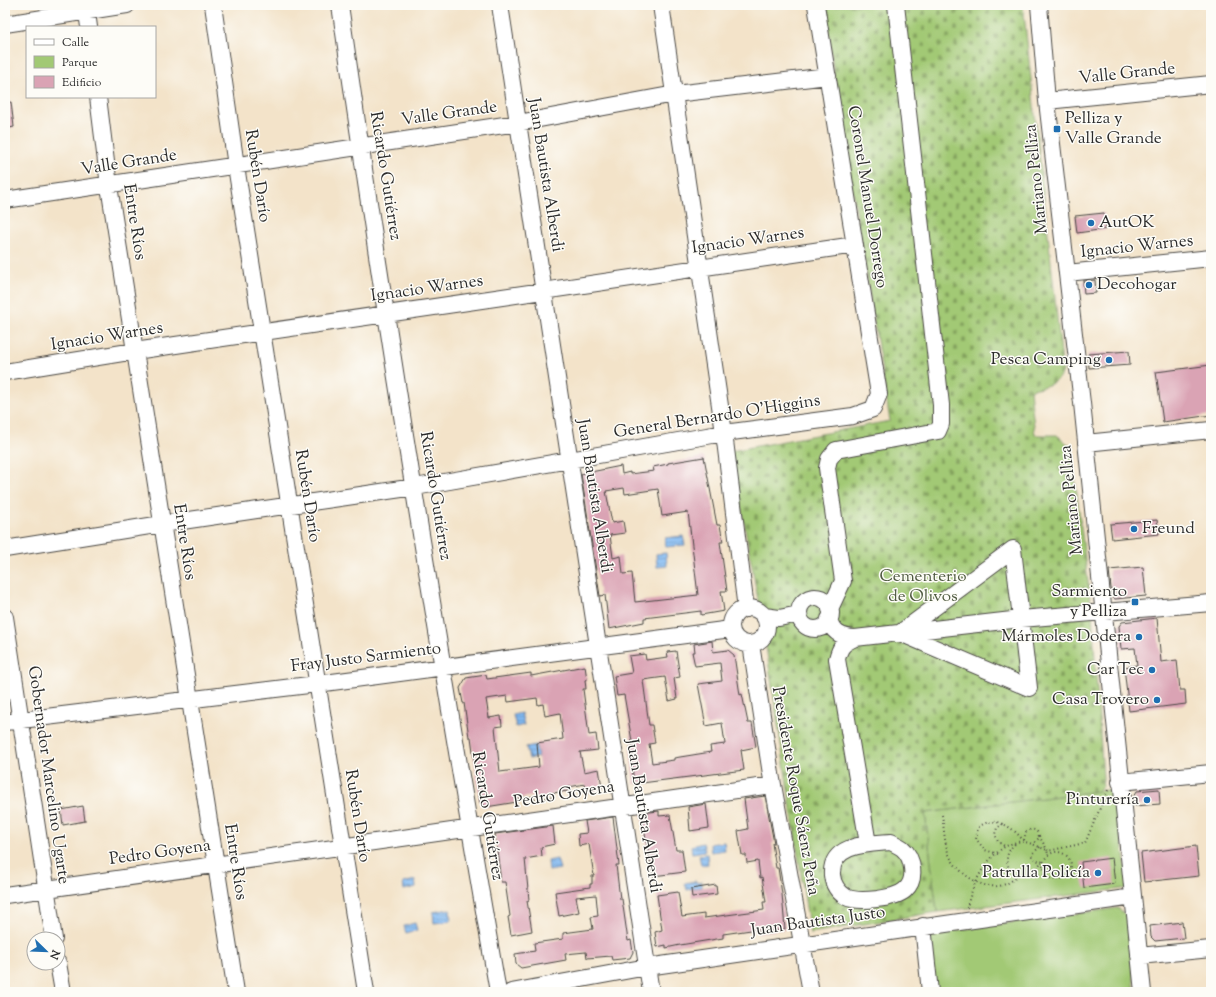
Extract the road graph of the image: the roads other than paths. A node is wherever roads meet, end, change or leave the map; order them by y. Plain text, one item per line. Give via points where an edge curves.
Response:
1 (127, 5) edge
2 (213, 5) edge
3 (340, 5) edge
4 (500, 5) edge
5 (661, 5) edge
6 (816, 5) edge
7 (896, 5) edge
8 (1039, 5) edge
9 (86, 8) edge
10 (5, 24) edge
11 (89, 26) edge
12 (828, 76) junction
13 (1211, 84) edge
14 (675, 94) junction
15 (98, 98) edge
16 (1048, 101) junction
17 (518, 123) junction
18 (360, 147) junction
19 (236, 166) junction
20 (109, 186) junction
21 (5, 200) edge
22 (855, 245) junction
23 (1211, 258) edge
24 (700, 267) junction
25 (1067, 273) junction
26 (544, 291) junction
27 (387, 314) junction
28 (262, 332) junction
29 (135, 351) junction
30 (5, 372) edge
31 (879, 394) joint
32 (1211, 430) edge
33 (724, 433) junction
34 (1086, 443) junction
35 (570, 459) junction
36 (415, 487) junction
37 (289, 505) junction
38 (162, 524) junction
39 (5, 549) edge
40 (1211, 603) edge
41 (746, 609) junction
42 (1102, 613) junction
43 (799, 614) junction
44 (830, 614) junction
45 (5, 617) edge
46 (1021, 619) junction
47 (770, 621) junction
48 (731, 629) junction
49 (900, 633) junction
50 (854, 638) junction
51 (751, 644) junction
52 (598, 647) junction
53 (444, 667) junction
54 (317, 684) junction
55 (191, 699) junction
56 (13, 721) edge
57 (1211, 773) edge
58 (1120, 782) junction
59 (772, 784) junction
60 (623, 806) junction
61 (470, 828) junction
62 (868, 844) junction
63 (343, 846) junction
64 (216, 865) junction
65 (45, 888) junction
66 (5, 894) edge
67 (1132, 897) junction
68 (923, 926) junction
69 (53, 931) edge
70 (803, 943) junction
71 (1211, 948) edge
72 (1139, 956) junction
73 (647, 967) junction
74 (59, 971) edge
75 (63, 992) edge
76 (236, 992) edge
77 (366, 992) edge
78 (498, 992) edge
79 (511, 992) edge
80 (651, 992) edge
81 (811, 992) edge
82 (930, 992) edge
83 (1143, 992) edge

1 - 9 street
2 - 19 street, Rubén Darío
3 - 18 street, Ricardo Gutiérrez
4 - 17 street, Juan Bautista Alberdi
5 - 14 street
6 - 12 street, Coronel Manuel Dorrego
7 - 44 street via 941,405 941,424 938,431 836,450 830,459 827,468 843,580
8 - 16 street, Mariano Pelliza
9 - 10 street
9 - 11 street
12 - 14 street, Valle Grande
12 - 22 street, Coronel Manuel Dorrego
13 - 16 street, Valle Grande
14 - 17 street, Valle Grande
14 - 24 street
15 - 20 street, Entre Ríos
16 - 25 street, Mariano Pelliza
17 - 18 street, Valle Grande
17 - 26 street, Juan Bautista Alberdi
18 - 19 street, Valle Grande
18 - 27 street, Ricardo Gutiérrez
19 - 20 street, Valle Grande
19 - 28 street, Rubén Darío
20 - 21 street, Valle Grande
20 - 29 street, Entre Ríos
22 - 24 street, Ignacio Warnes
22 - 31 street, Coronel Manuel Dorrego
23 - 25 street, Ignacio Warnes
24 - 26 street, Ignacio Warnes
24 - 33 street
25 - 34 street, Mariano Pelliza
26 - 27 street, Ignacio Warnes
26 - 35 street, Juan Bautista Alberdi
27 - 28 street, Ignacio Warnes
27 - 36 street, Ricardo Gutiérrez
28 - 29 street, Ignacio Warnes
28 - 37 street, Rubén Darío
29 - 30 street, Ignacio Warnes
29 - 38 street, Entre Ríos
31 - 33 street, General Bernardo O'Higgins via 873,409 853,416
32 - 34 street
33 - 35 street, General Bernardo O'Higgins
33 - 41 street
34 - 42 street, Mariano Pelliza
35 - 36 street, General Bernardo O'Higgins
35 - 52 street, Juan Bautista Alberdi
36 - 37 street, General Bernardo O'Higgins
36 - 53 street, Ricardo Gutiérrez
37 - 38 street, General Bernardo O'Higgins
37 - 54 street, Rubén Darío
38 - 39 street, General Bernardo O'Higgins
38 - 55 street, Entre Ríos
40 - 42 street
41 - 47 street via 757,610
41 - 48 street via 740,610 733,618
42 - 46 street
42 - 58 street, Mariano Pelliza
43 - 44 street via 803,623 812,629 822,627
43 - 44 street via 802,604 810,598 820,598
43 - 47 street
44 - 50 street via 831,627 836,632
45 - 56 street, Gobernador Marcelino Ugarte
46 - 49 street
46 - 49 street via 1028,688
46 - 49 street via 1013,549
47 - 51 street via 761,640
48 - 51 street via 740,642
48 - 52 street, Fray Justo Sarmiento
49 - 50 street
50 - 62 street via 839,648 837,659
51 - 59 street, Presidente Roque Sáenz Peña
52 - 53 street, Fray Justo Sarmiento
52 - 60 street, Juan Bautista Alberdi
53 - 54 street, Fray Justo Sarmiento
53 - 61 street, Ricardo Gutiérrez
54 - 55 street, Fray Justo Sarmiento
54 - 63 street, Rubén Darío
55 - 56 street, Fray Justo Sarmiento
55 - 64 street, Entre Ríos
56 - 65 street, Gobernador Marcelino Ugarte
57 - 58 street
58 - 67 street, Mariano Pelliza
59 - 60 street, Pedro Goyena
59 - 70 street, Presidente Roque Sáenz Peña
60 - 61 street, Pedro Goyena
60 - 73 street, Juan Bautista Alberdi
61 - 63 street, Pedro Goyena
61 - 78 street, Ricardo Gutiérrez
62 - 62 street via 850,847 835,861 832,880 838,890 858,901 898,895 907,889 912,878 912,866 902,848 891,842
63 - 64 street, Pedro Goyena
63 - 77 street, Rubén Darío
64 - 65 street, Pedro Goyena
64 - 76 street, Entre Ríos
65 - 66 street, Pedro Goyena
65 - 69 street, Gobernador Marcelino Ugarte
67 - 68 street, Juan Bautista Justo
67 - 72 street, Mariano Pelliza
68 - 70 street, Juan Bautista Justo
68 - 82 street
70 - 73 street, Juan Bautista Justo
70 - 81 street, Presidente Roque Sáenz Peña
71 - 72 street
72 - 83 street, Mariano Pelliza
73 - 79 street, Juan Bautista Justo
73 - 80 street, Juan Bautista Alberdi
74 - 75 street

